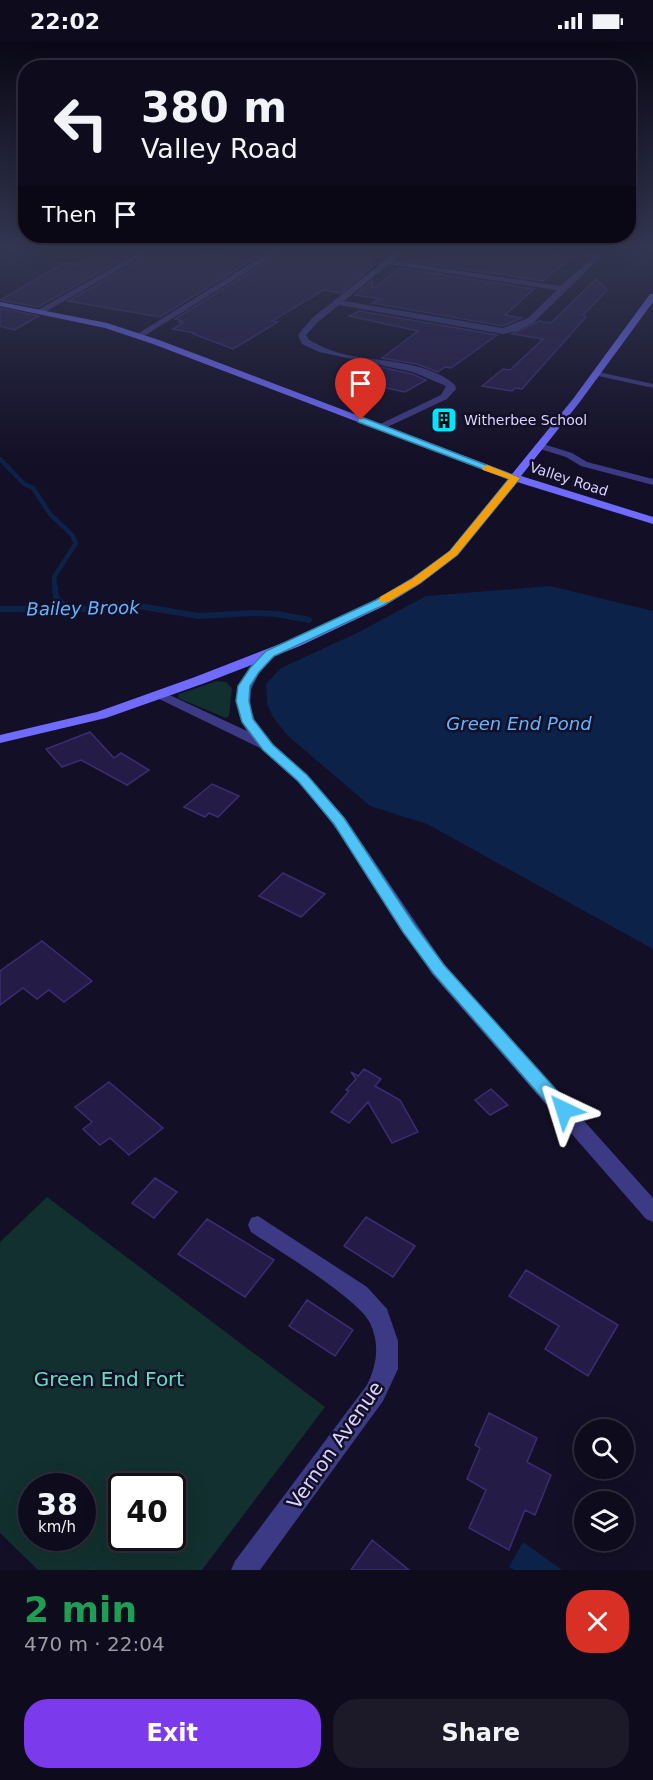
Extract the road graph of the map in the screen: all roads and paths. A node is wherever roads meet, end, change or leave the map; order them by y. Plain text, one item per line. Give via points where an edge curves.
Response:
1 (64, 316) edge
2 (170, 316) edge
3 (320, 316) edge
4 (420, 316) edge
5 (535, 316) edge
6 (640, 316) edge
7 (138, 336) junction
8 (597, 373) junction
9 (653, 386) edge
10 (381, 427) junction
11 (540, 446) junction
12 (515, 478) junction
13 (653, 482) edge
14 (653, 521) edge
15 (270, 653) junction
16 (158, 695) junction
17 (0, 739) edge
18 (268, 747) junction
19 (653, 1213) edge
20 (258, 1225) dead end
21 (244, 1570) edge

1 - 7 main road, Valley Road
2 - 7 street
3 - 10 street via 302,335 305,342 327,353 422,373 450,385 444,397
4 - 5 street via 503,331 519,329
6 - 8 main road
7 - 10 main road, Valley Road
8 - 9 lane
8 - 11 main road
10 - 12 main road, Valley Road
11 - 12 main road
11 - 13 lane via 569,454 584,464
12 - 14 main road, Valley Road
12 - 15 main road via 454,553 416,581 380,603
15 - 16 main road
15 - 18 street via 244,686 243,701 247,719
16 - 17 main road via 101,715
16 - 18 street
18 - 19 street via 302,778 339,821 438,969
20 - 21 street, Vernon Avenue via 359,1294 379,1316 387,1341 387,1369 375,1393

